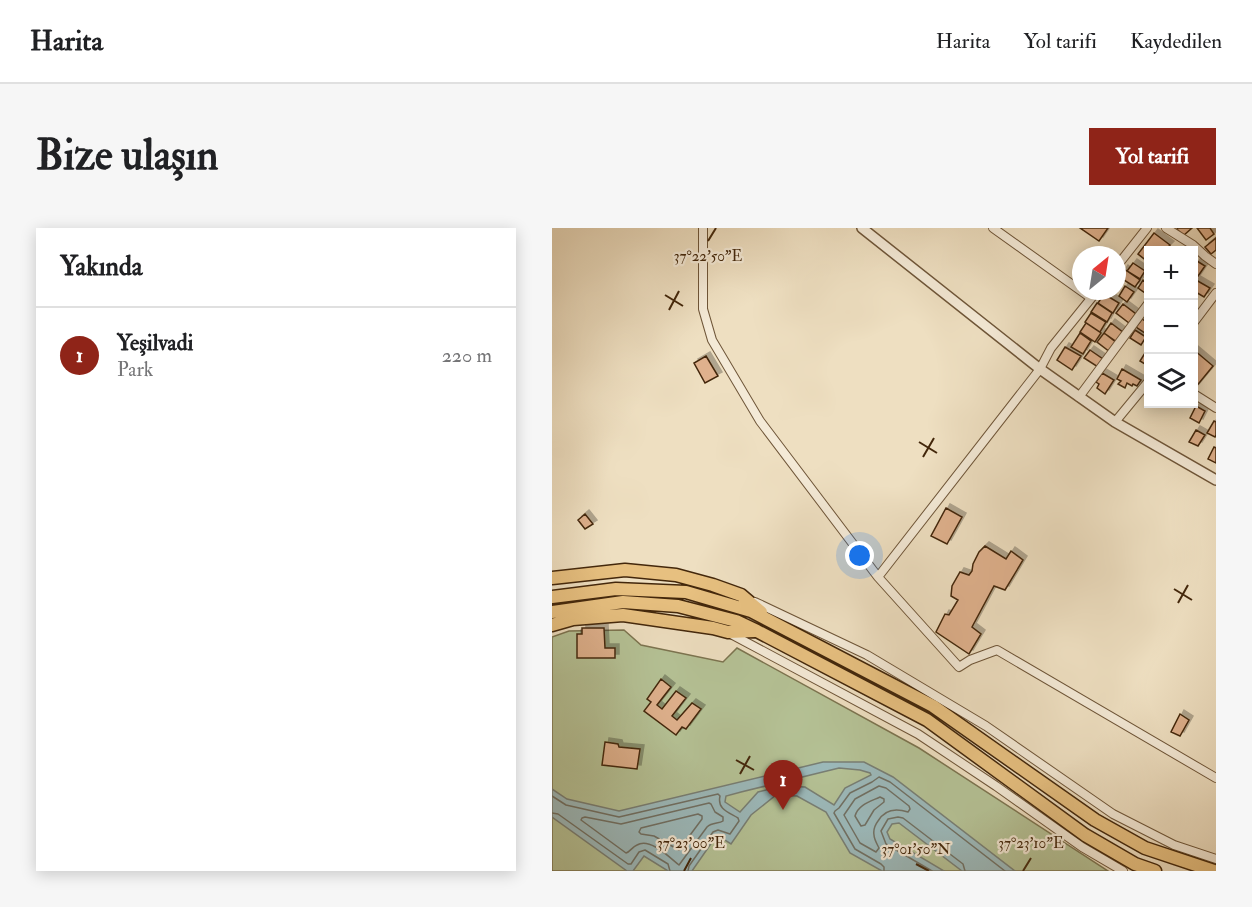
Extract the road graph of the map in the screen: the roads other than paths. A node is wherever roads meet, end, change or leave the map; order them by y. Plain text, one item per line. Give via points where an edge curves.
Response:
1 (703, 228) edge
2 (862, 228) edge
3 (993, 228) edge
4 (1148, 228) edge
5 (1166, 228) edge
6 (1188, 246) edge
7 (1198, 252) edge
8 (1126, 255) edge
9 (1216, 264) edge
10 (1072, 284) edge
11 (1216, 293) edge
12 (1089, 300) edge
13 (1144, 311) edge
14 (1198, 317) edge
15 (1040, 369) junction
16 (1144, 388) edge
17 (1079, 397) junction
18 (1198, 397) edge
19 (1216, 408) edge
20 (1115, 422) junction
21 (1216, 480) edge
22 (878, 577) junction
23 (552, 578) edge
24 (741, 595) junction
25 (552, 597) edge
26 (552, 612) edge
27 (771, 621) junction
28 (552, 625) edge
29 (757, 631) junction
30 (728, 632) junction
31 (1216, 778) edge
32 (1216, 859) edge
33 (1123, 871) edge
34 (1155, 871) edge
35 (1214, 871) edge

1 - 22 street via 703,309 712,340 760,421
2 - 15 street
3 - 10 street
4 - 8 street
5 - 6 street
7 - 9 street
11 - 14 street
12 - 15 street
13 - 17 street
15 - 17 street
15 - 22 street
16 - 20 street
17 - 20 street
18 - 19 street
20 - 21 street
22 - 31 street via 959,667 996,650
23 - 24 main road via 626,570 676,575
24 - 27 main road
24 - 32 street via 867,655 986,726 1113,814 1174,845
25 - 27 main road via 616,589 686,592 751,611
26 - 29 main road via 623,602 678,606 736,621
27 - 35 main road via 933,706 1095,820 1135,843
28 - 30 main road via 573,619 623,615
29 - 30 main road
29 - 34 main road via 927,720 1085,835
30 - 33 street via 918,734

